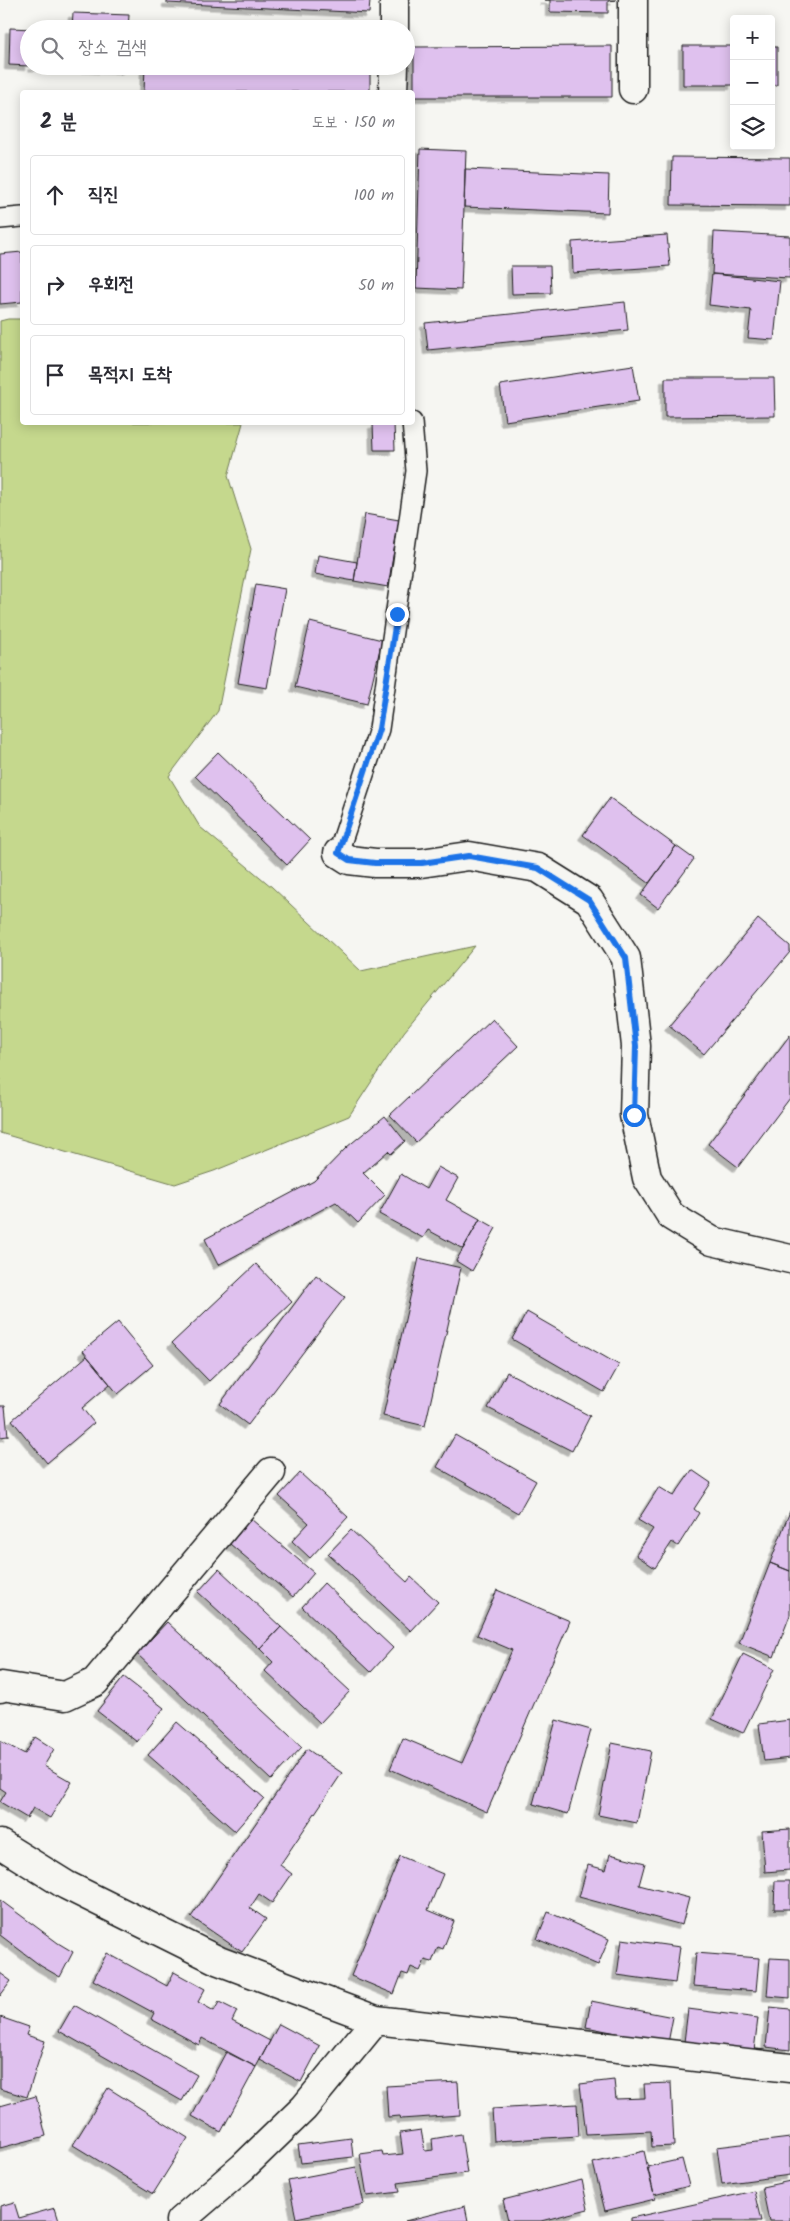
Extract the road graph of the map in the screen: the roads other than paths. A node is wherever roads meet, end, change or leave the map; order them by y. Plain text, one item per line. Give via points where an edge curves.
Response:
1 (394, 0) edge
2 (633, 0) edge
3 (394, 20) edge
4 (394, 75) edge
5 (633, 89) dead end
6 (393, 90) edge
7 (20, 217) edge
8 (0, 219) edge
9 (412, 425) edge
10 (338, 853) joint
11 (790, 1259) edge
12 (271, 1472) dead end
13 (0, 1688) edge
14 (0, 1844) edge
15 (376, 2020) junction
16 (790, 2068) edge
17 (180, 2221) edge

1 - 3 street
2 - 5 street
4 - 6 street
7 - 8 lane
9 - 10 lane via 416,471 379,729
10 - 11 street via 349,860 375,863 422,863 469,856 538,868 589,900 626,958 636,1046 634,1115 647,1178 671,1216 712,1241
12 - 13 street via 95,1682 65,1696
14 - 15 street via 66,1885 219,1961
15 - 16 street
15 - 17 street via 304,2108 243,2167

